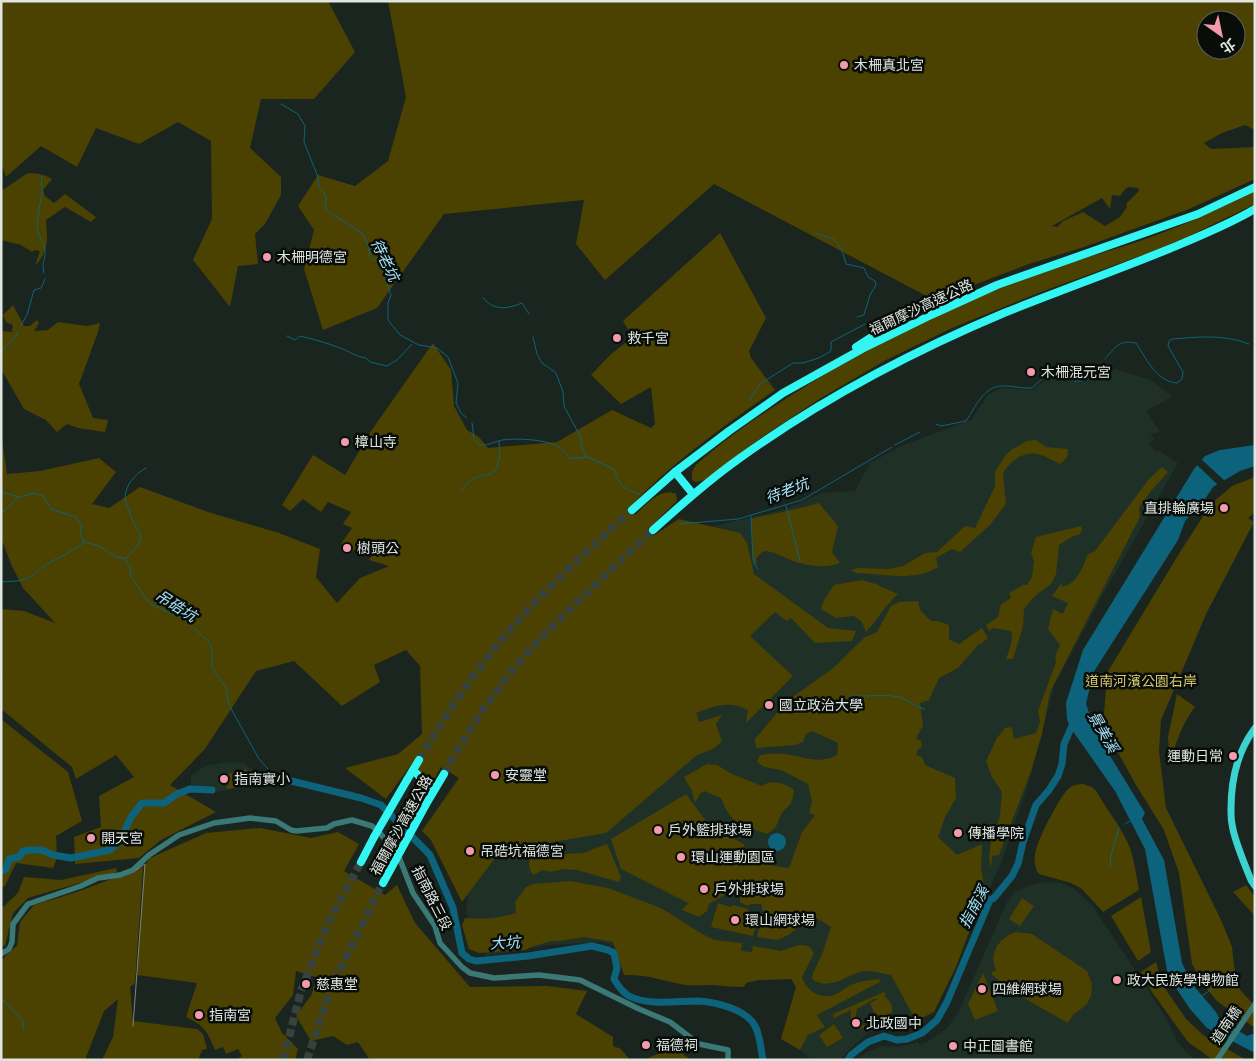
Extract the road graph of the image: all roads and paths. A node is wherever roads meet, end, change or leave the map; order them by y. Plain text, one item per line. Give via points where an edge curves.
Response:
1 (1255, 188) edge
2 (1255, 209) edge
3 (997, 285) junction
4 (928, 306) dead end
5 (885, 326) dead end
6 (824, 369) junction
7 (676, 472) junction
8 (693, 494) junction
9 (632, 510) tunnel mouth
10 (653, 530) tunnel mouth
11 (1255, 728) edge
12 (419, 760) tunnel mouth
13 (413, 770) junction
14 (444, 774) tunnel mouth
15 (436, 788) junction
16 (361, 862) tunnel mouth
17 (382, 885) tunnel mouth
18 (1255, 886) edge
19 (1, 954) edge
20 (1255, 1004) edge
21 (728, 1060) edge
22 (1217, 1060) edge

1 - 3 highway, 福爾摩沙高速公路 via 1198,214
2 - 8 highway via 1194,239 934,344 855,384 777,432
3 - 4 highway
3 - 6 highway, 福爾摩沙高速公路
5 - 6 highway
6 - 7 highway, 福爾摩沙高速公路 via 783,393
7 - 8 highway
7 - 9 highway, 福爾摩沙高速公路
8 - 10 highway
11 - 18 main road via 1237,762 1232,784 1231,824
12 - 13 highway, 福爾摩沙高速公路
13 - 15 highway
13 - 16 highway, 福爾摩沙高速公路, bridge
14 - 15 highway, 福爾摩沙高速公路
15 - 17 highway, 福爾摩沙高速公路, bridge
19 - 21 street, 指南路三段 via 9,948 13,924 28,904 98,878 133,870 179,835 214,823 250,818 276,821 296,831 327,828 352,820 372,826 379,832 398,857 413,894 435,926 440,943 470,973 494,978 539,974 580,980 670,1022 699,1044 728,1050
20 - 22 street, 道南橋

